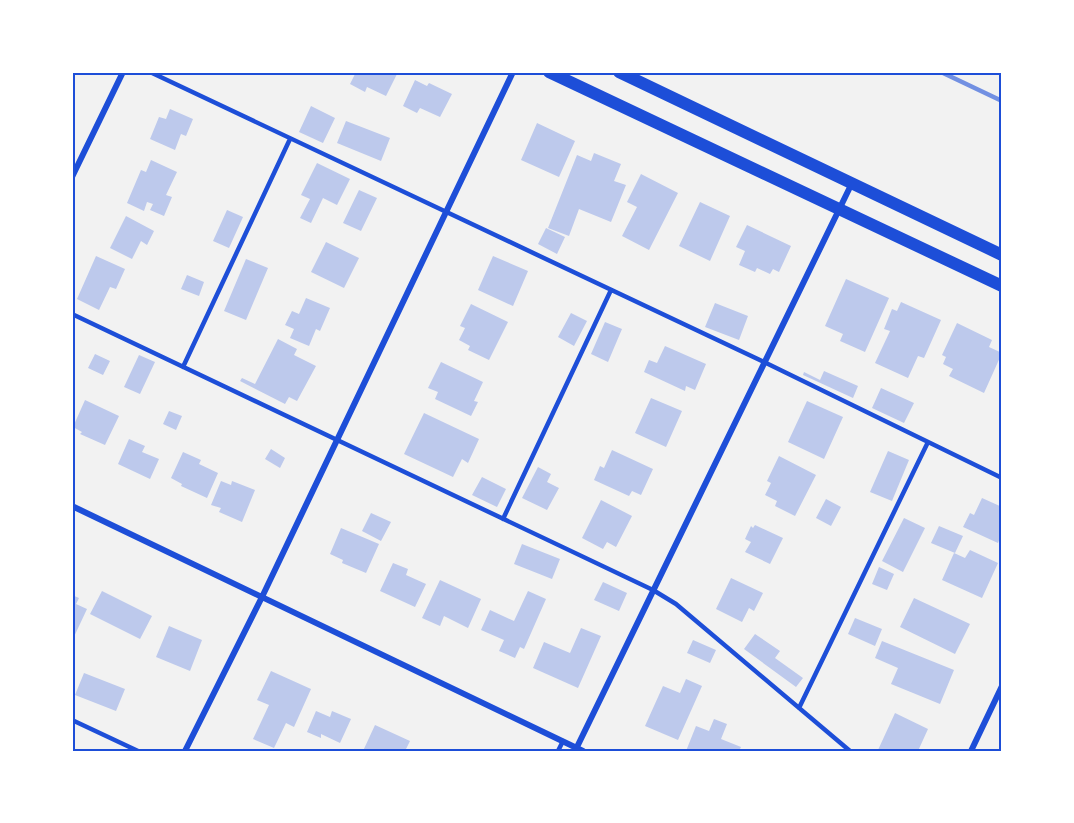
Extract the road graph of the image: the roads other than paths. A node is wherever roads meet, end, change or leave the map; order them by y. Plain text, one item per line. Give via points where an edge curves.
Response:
1 (123, 72) edge
2 (150, 72) edge
3 (513, 72) edge
4 (549, 72) edge
5 (619, 72) edge
6 (290, 139) junction
7 (72, 177) edge
8 (852, 182) junction
9 (839, 208) junction
10 (446, 213) junction
11 (1002, 255) edge
12 (1002, 286) edge
13 (611, 290) junction
14 (72, 314) edge
15 (764, 362) junction
16 (183, 367) junction
17 (337, 440) junction
18 (928, 442) junction
19 (1002, 478) edge
20 (72, 506) edge
21 (503, 519) junction
22 (653, 590) junction
23 (262, 597) junction
24 (1002, 686) edge
25 (799, 708) junction
26 (72, 720) edge
27 (563, 741) junction
28 (580, 749) edge
29 (138, 751) edge
30 (184, 751) edge
31 (558, 751) edge
32 (850, 751) edge
33 (971, 751) edge

1 - 7 street
2 - 6 lane
3 - 10 street
4 - 9 main road
5 - 8 main road
6 - 10 lane
6 - 16 lane
8 - 9 street
8 - 11 main road
9 - 12 main road
9 - 15 street
10 - 13 lane
10 - 17 street
13 - 15 lane
13 - 21 lane
14 - 16 lane
15 - 18 lane
15 - 22 street
16 - 17 lane
17 - 21 lane
17 - 23 street
18 - 19 lane
18 - 25 lane
20 - 23 street
21 - 22 lane
22 - 25 lane via 676,604
22 - 28 street
23 - 27 street
23 - 30 street
24 - 33 street
25 - 32 lane
26 - 29 lane
27 - 28 street
27 - 31 lane

